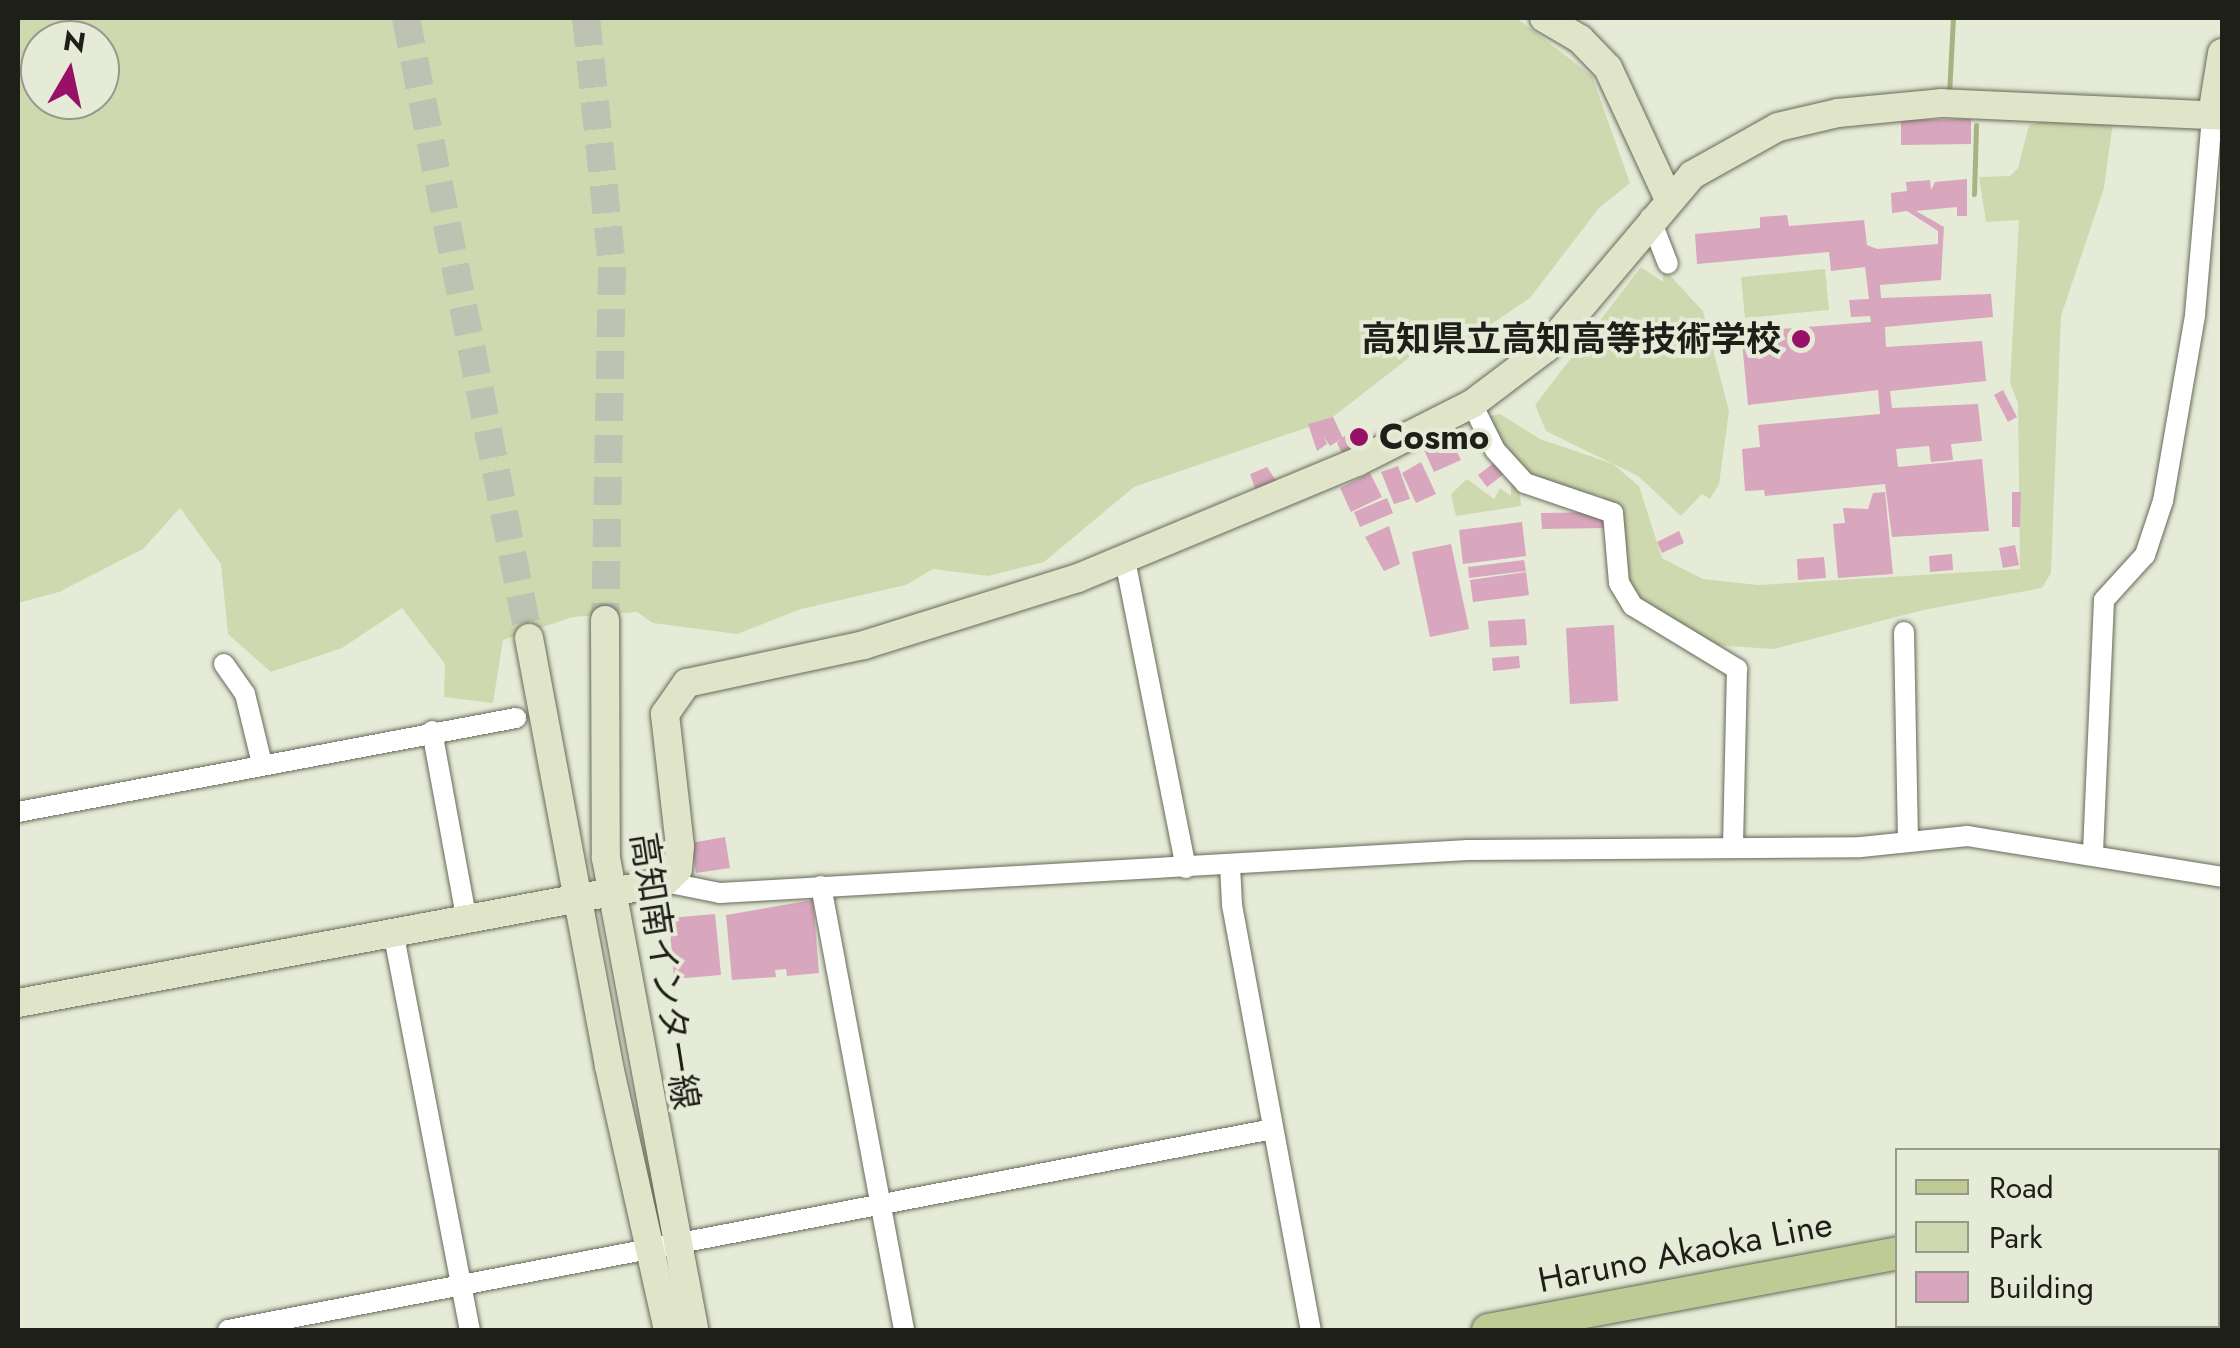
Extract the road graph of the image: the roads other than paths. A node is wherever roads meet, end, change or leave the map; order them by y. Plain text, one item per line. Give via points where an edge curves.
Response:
1 (1544, 18) edge
2 (2222, 53) edge
3 (2217, 116) edge
4 (1659, 208) junction
5 (1668, 264) dead end
6 (1472, 404) junction
7 (1125, 560) junction
8 (605, 620) tunnel mouth
9 (1904, 632) dead end
10 (529, 638) tunnel mouth
11 (224, 664) dead end
12 (516, 718) dead end
13 (432, 731) junction
14 (262, 764) junction
15 (18, 812) edge
16 (1908, 842) junction
17 (1733, 847) junction
18 (2094, 852) junction
19 (1230, 865) junction
20 (1186, 868) junction
21 (2222, 877) edge
22 (665, 882) junction
23 (821, 886) junction
24 (610, 891) junction
25 (578, 896) junction
26 (466, 916) junction
27 (394, 932) junction
28 (18, 1003) edge
29 (1274, 1129) junction
30 (878, 1203) junction
31 (664, 1245) junction
32 (1895, 1254) edge
33 (461, 1286) junction
34 (228, 1330) edge
35 (470, 1330) edge
36 (668, 1330) edge
37 (694, 1330) edge
38 (904, 1330) edge
39 (1310, 1330) edge
40 (1488, 1330) edge

1 - 4 street via 1608,68
2 - 3 street
3 - 4 street via 1941,103 1838,113 1737,146
3 - 18 street via 2195,315 2163,501 2145,554 2104,600
4 - 5 street
4 - 6 street via 1546,348
6 - 7 street via 1357,462
6 - 17 street via 1495,450 1525,483 1614,512 1619,583 1632,606 1737,669
7 - 20 street
7 - 22 street via 864,645 686,683 665,714 680,846 678,869
8 - 24 street, 高知南インター線 via 602,792
9 - 16 street
10 - 25 street, 高知南インター線
11 - 14 street via 245,694
12 - 13 street
13 - 14 street
13 - 26 street
14 - 15 street
16 - 17 street
16 - 18 street via 1967,836
17 - 19 street via 1487,850
18 - 21 street
19 - 20 street
19 - 29 street
20 - 23 street
22 - 23 street via 720,893
22 - 24 street
23 - 30 street
24 - 25 street
24 - 31 street, 高知南インター線
25 - 26 street
25 - 31 street, 高知南インター線
26 - 27 street
27 - 28 street
27 - 33 street
29 - 30 street
29 - 39 street
30 - 31 street
30 - 38 street
31 - 33 street
31 - 36 street, 高知南インター線
31 - 37 street, 高知南インター線
32 - 40 main road, Haruno Akaoka Line
33 - 34 street
33 - 35 street

